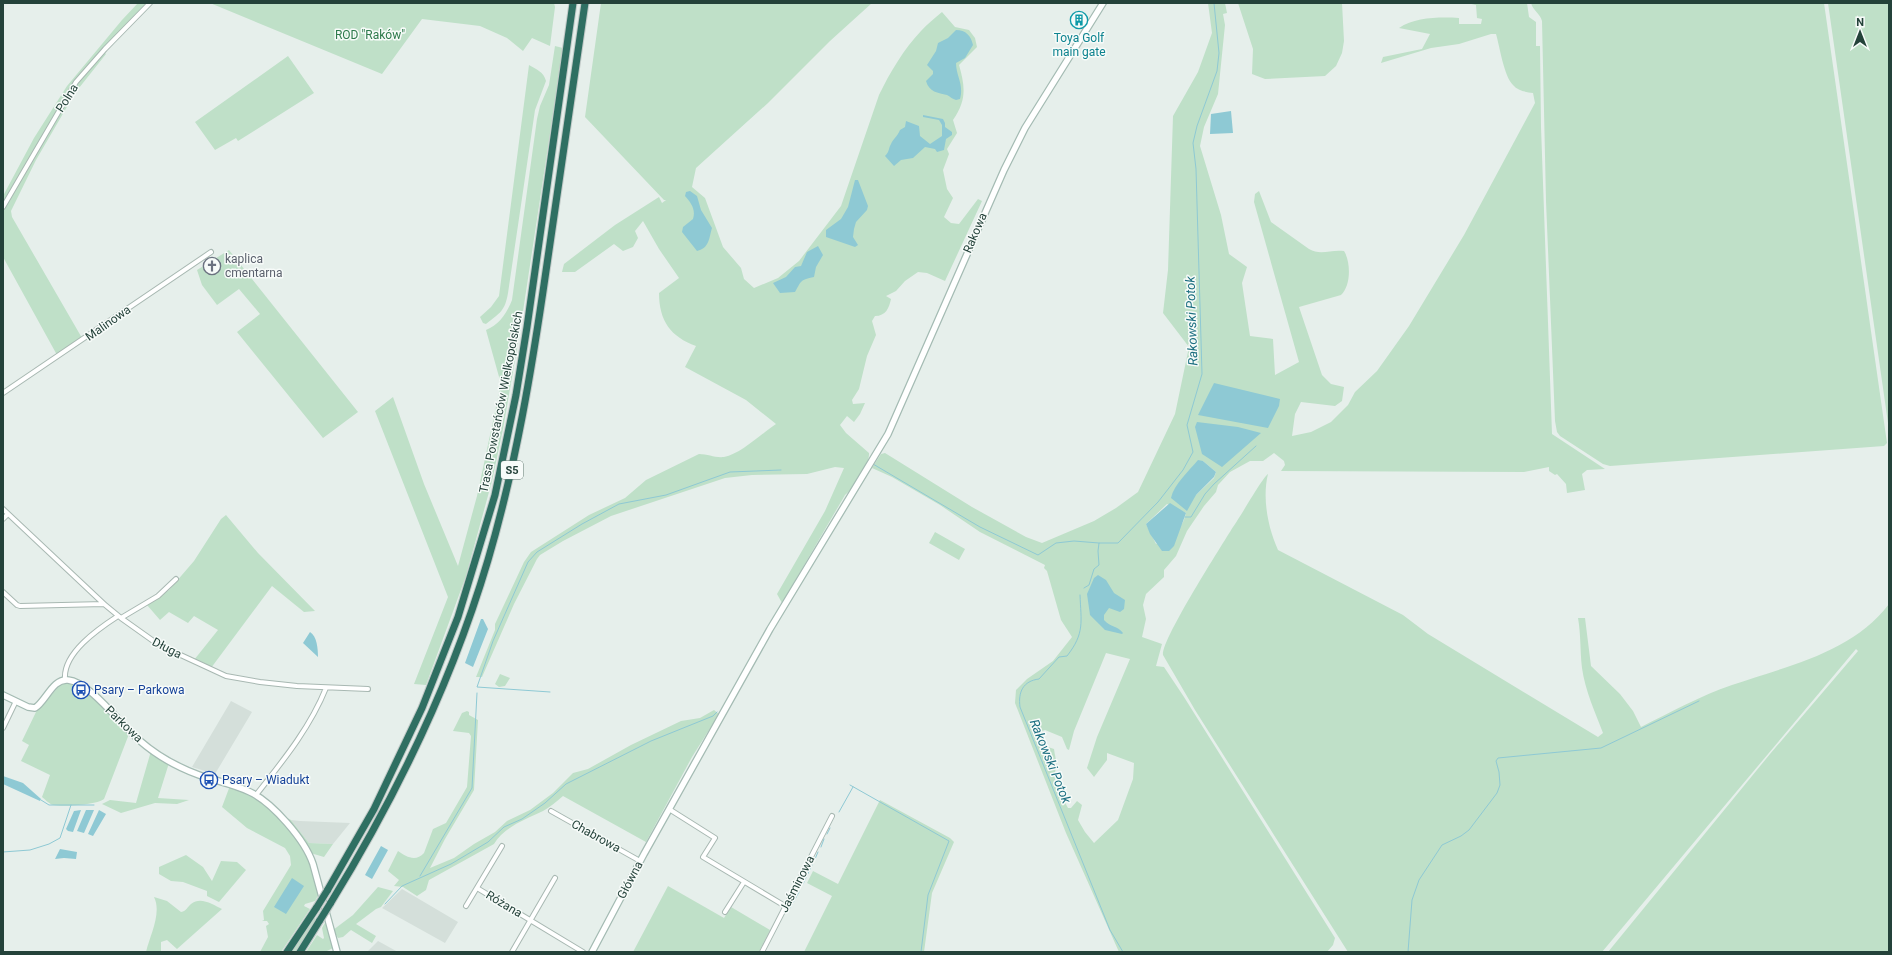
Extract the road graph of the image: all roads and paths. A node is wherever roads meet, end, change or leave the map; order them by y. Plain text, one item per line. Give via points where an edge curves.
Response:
1 (150, 3) edge
2 (573, 3) edge
3 (585, 3) edge
4 (1103, 3) edge
5 (3, 207) edge
6 (212, 252) dead end
7 (3, 394) edge
8 (3, 509) edge
9 (8, 514) junction
10 (3, 519) edge
11 (176, 579) dead end
12 (3, 592) edge
13 (104, 604) junction
14 (119, 617) junction
15 (65, 679) junction
16 (326, 688) junction
17 (368, 689) dead end
18 (3, 695) edge
19 (16, 701) junction
20 (3, 728) edge
21 (256, 795) junction
22 (669, 809) junction
23 (551, 811) dead end
24 (832, 816) dead end
25 (502, 846) dead end
26 (640, 860) junction
27 (555, 878) dead end
28 (744, 882) junction
29 (477, 888) junction
30 (466, 906) dead end
31 (785, 906) junction
32 (725, 912) dead end
33 (531, 920) junction
34 (287, 952) edge
35 (300, 952) edge
36 (337, 952) edge
37 (512, 952) edge
38 (583, 952) edge
39 (592, 952) edge
40 (762, 952) edge

1 - 5 street, Polna via 76,82
2 - 34 highway, Trasa Powstańców Wielkopolskich / S5, bridge via 524,342 495,495 458,617 422,708 374,809 327,891
3 - 35 highway, Trasa Powstańców Wielkopolskich / S5, bridge via 527,396 505,498 488,560 469,620 432,714 382,816
4 - 22 street, Rakowa via 1025,128 1004,170 894,422 770,630
6 - 7 street, Malinowa
8 - 9 street, Długa
9 - 10 street
9 - 13 street, Długa
11 - 14 street via 158,596
12 - 13 street via 20,606
13 - 14 street, Długa
14 - 15 street via 85,640 64,671
14 - 16 street, Długa via 159,645 226,676
15 - 19 street via 57,683 36,707 30,708
15 - 21 street, Parkowa via 76,682 90,691 139,739 170,762
16 - 17 street, Długa
16 - 21 street via 302,734
18 - 19 street
19 - 20 street
21 - 36 street, Parkowa via 288,825 308,851
22 - 26 street, Główna
22 - 28 street via 715,838 703,858
23 - 26 street, Chabrowa
24 - 31 street, Jaśminowa
25 - 29 street, Różana
26 - 39 street, Główna
27 - 33 street, Różana
28 - 31 street
28 - 32 street
29 - 30 street, Różana
29 - 33 street, Różana
31 - 40 street, Jaśminowa
33 - 37 street, Różana
33 - 38 street, Różana

